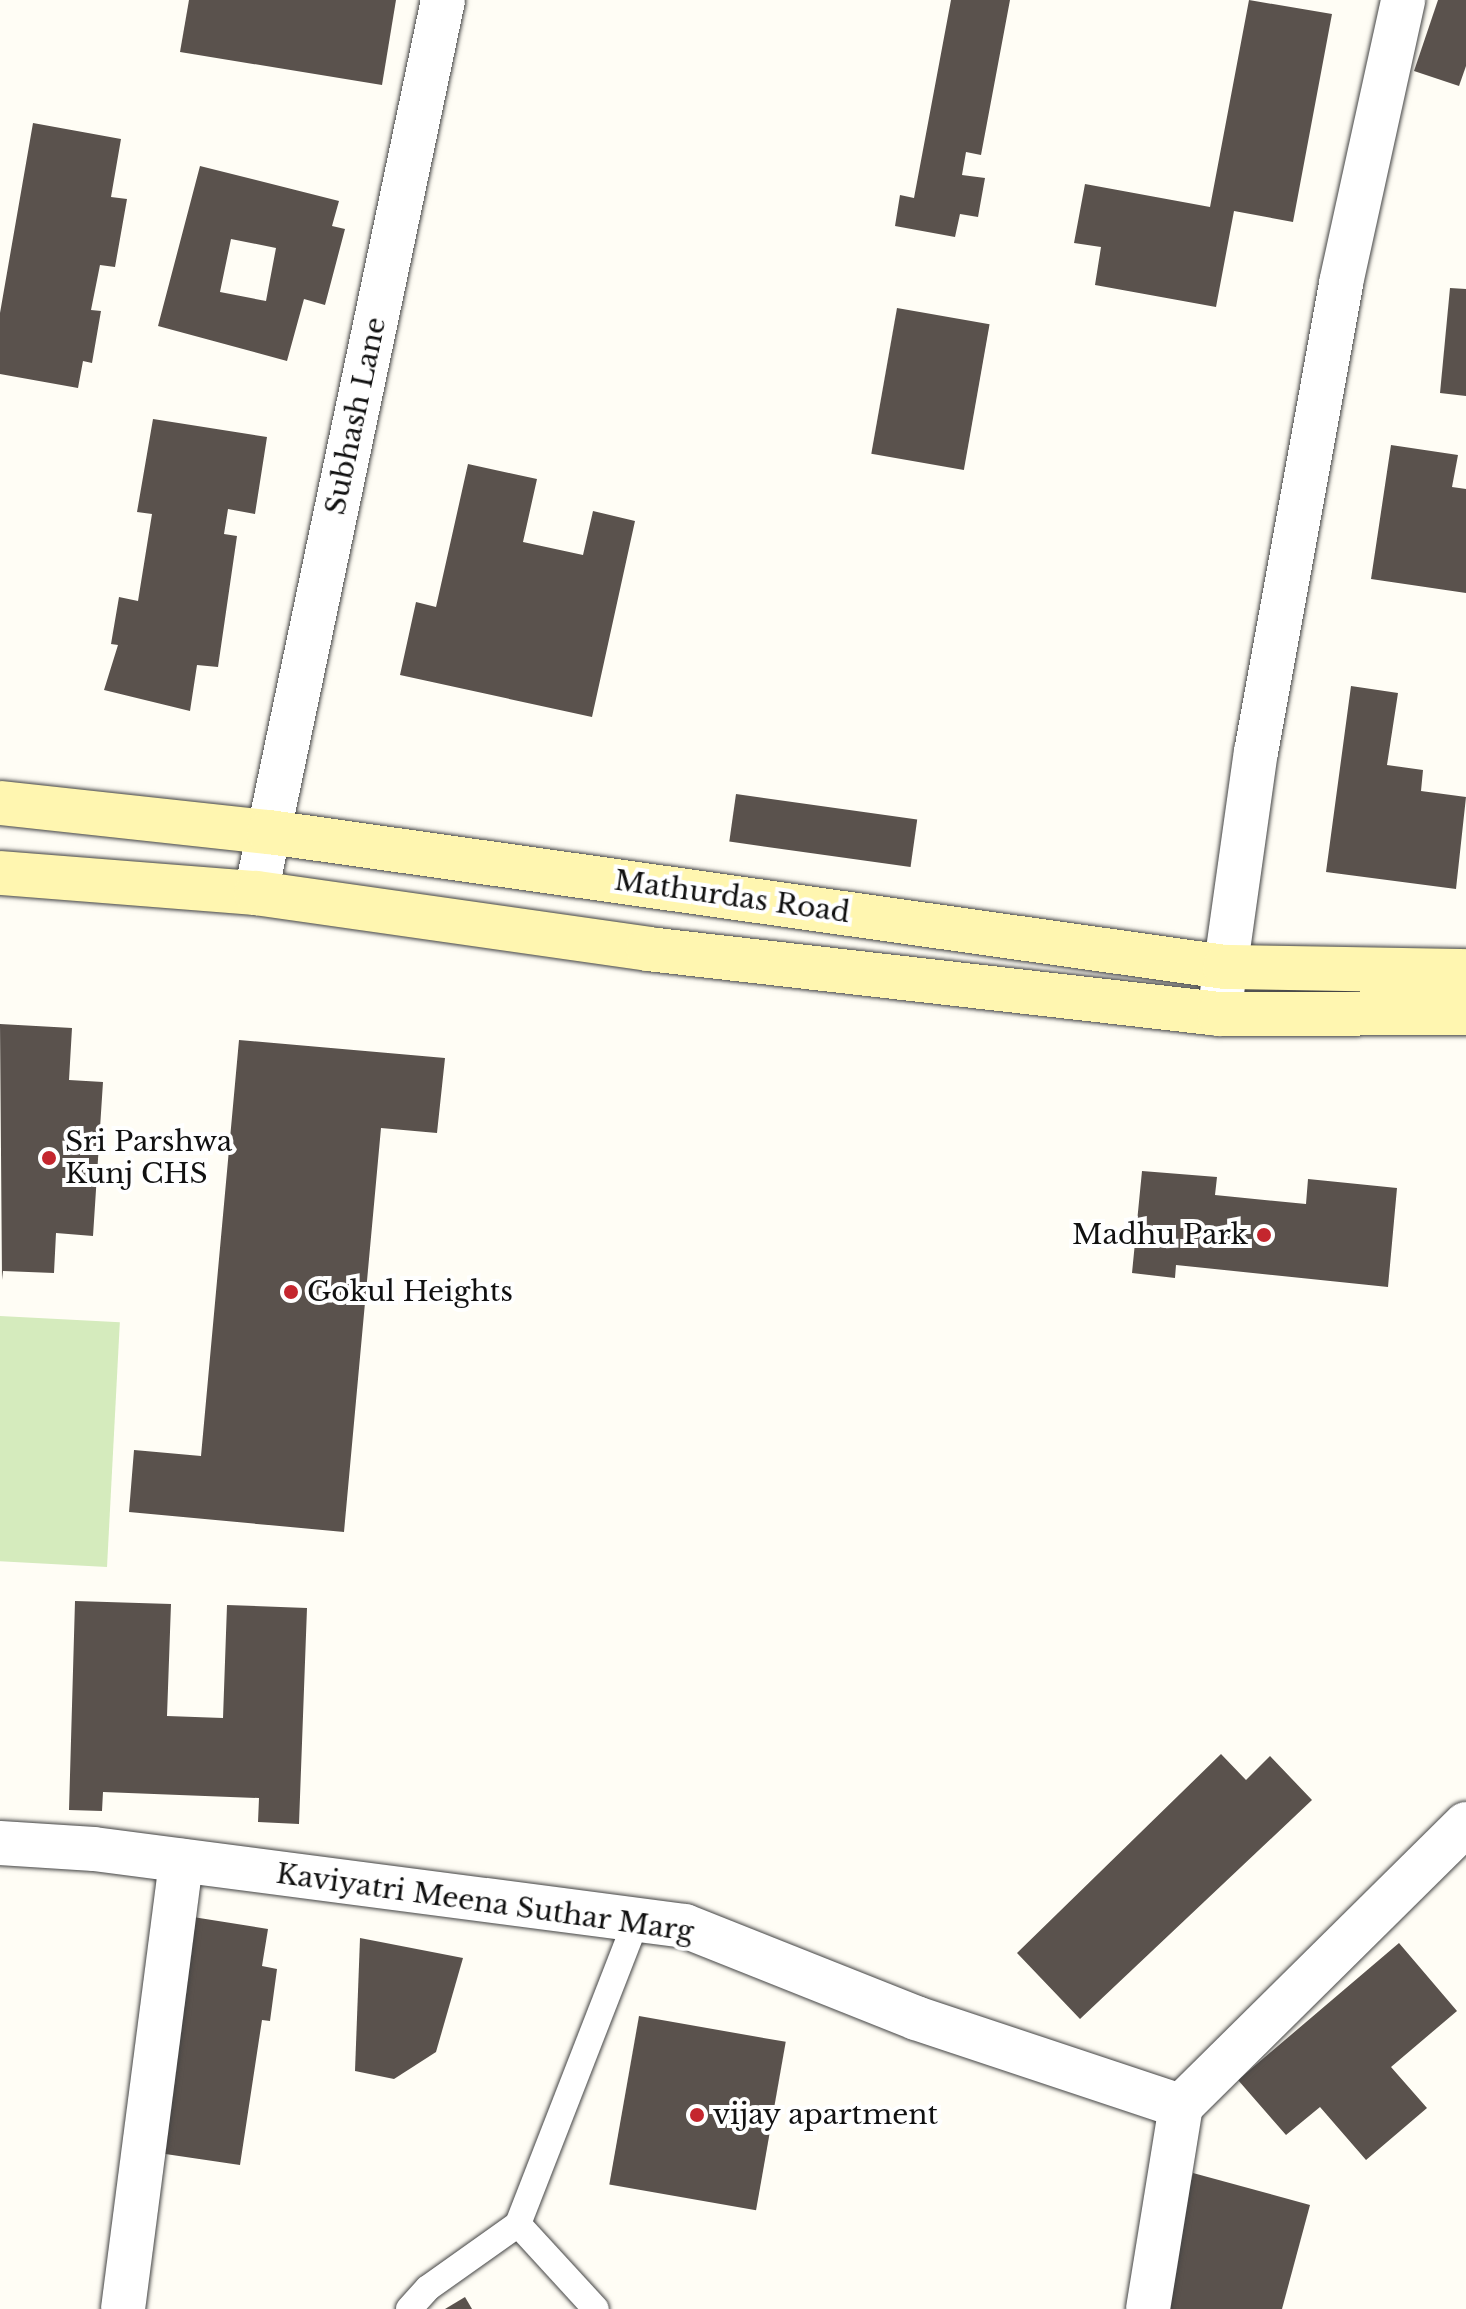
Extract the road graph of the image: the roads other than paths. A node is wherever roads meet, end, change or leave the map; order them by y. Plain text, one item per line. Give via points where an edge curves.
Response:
1 (443, 0) edge
2 (1403, 0) edge
3 (0, 803) edge
4 (269, 832) junction
5 (0, 873) edge
6 (256, 893) junction
7 (1225, 967) junction
8 (1466, 971) edge
9 (1466, 1013) edge
10 (1219, 1014) junction
11 (1466, 1824) edge
12 (0, 1843) edge
13 (181, 1861) junction
14 (636, 1922) junction
15 (1181, 2106) junction
16 (518, 2224) junction
17 (123, 2309) edge
18 (409, 2309) edge
19 (596, 2309) edge
20 (1148, 2309) edge

1 - 4 street, Subhash Lane
2 - 7 street via 1335,314 1256,752
3 - 4 street, Mathurdas Road
4 - 6 street, Subhash Lane
4 - 7 street, Mathurdas Road
5 - 6 street
6 - 10 street via 648,949
7 - 8 street, Mathurdas Road
7 - 10 street
9 - 10 street
11 - 15 street
12 - 13 street, Kaviyatri Meena Suthar Marg
13 - 14 street, Kaviyatri Meena Suthar Marg
13 - 17 street
14 - 15 street, Kaviyatri Meena Suthar Marg via 685,1926 916,2018
14 - 16 lane
15 - 20 street
16 - 18 lane via 428,2288
16 - 19 lane

